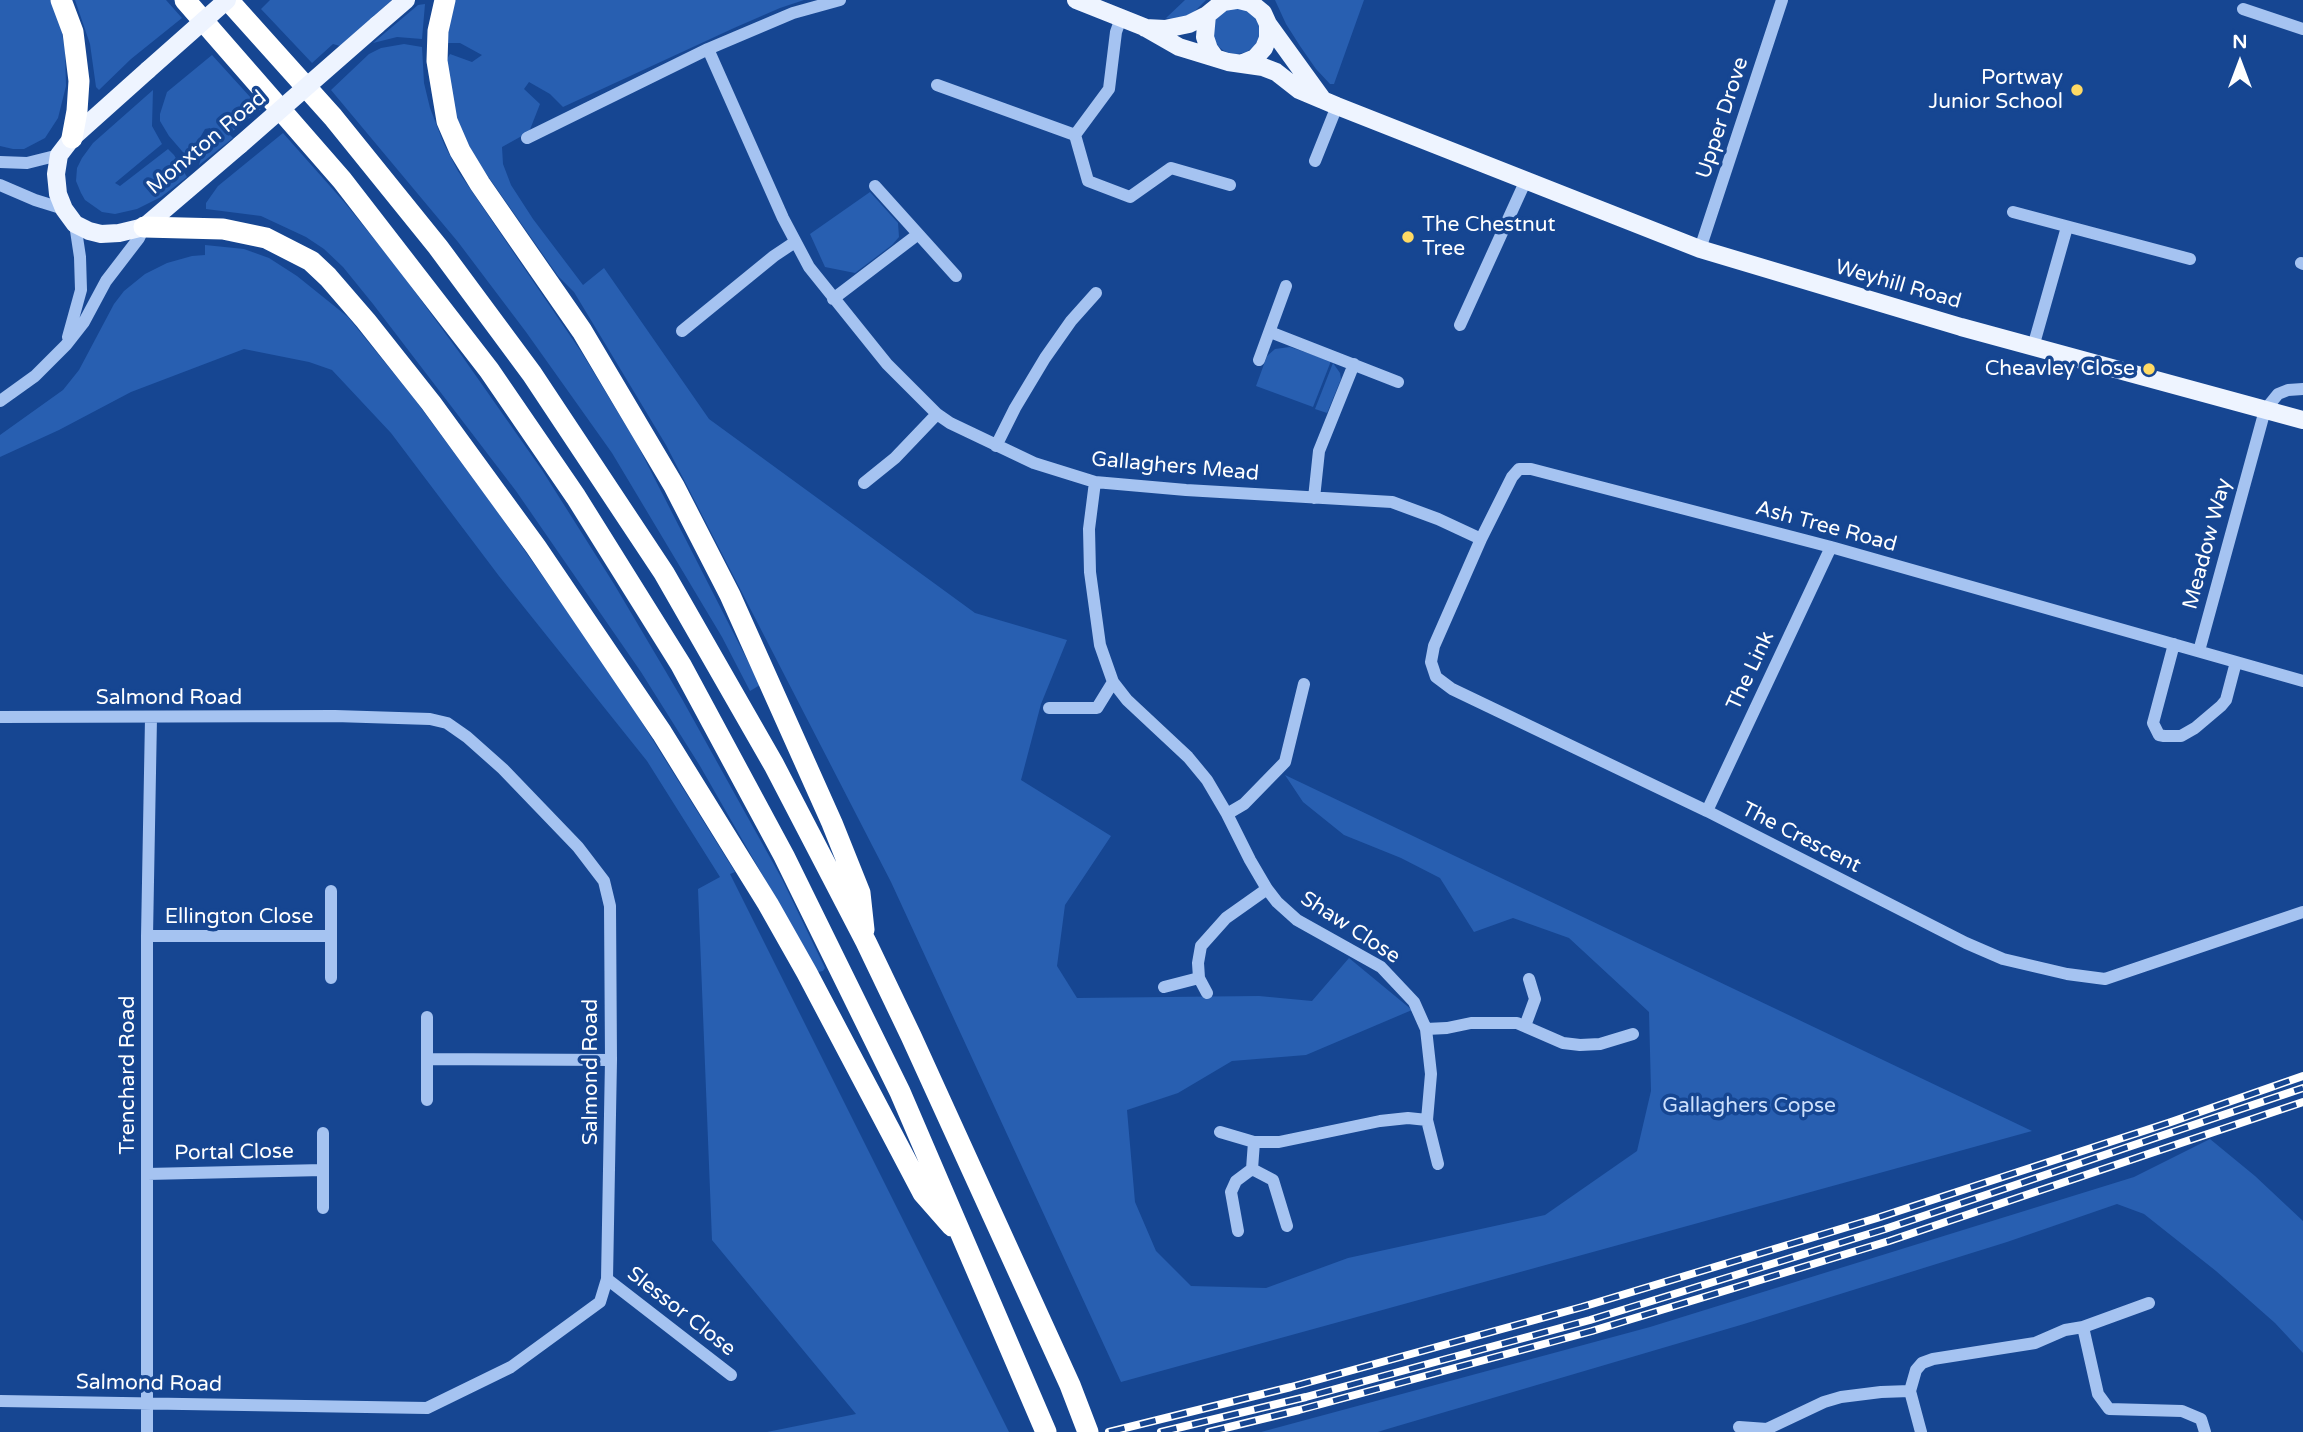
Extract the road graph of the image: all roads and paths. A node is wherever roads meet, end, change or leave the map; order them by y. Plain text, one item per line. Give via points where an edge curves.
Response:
1 (61, 0) edge
2 (185, 0) edge
3 (228, 0) edge
4 (406, 0) edge
5 (445, 0) edge
6 (840, 0) edge
7 (1076, 0) edge
8 (1238, 0) edge
9 (1782, 0) edge
10 (1214, 7) edge
11 (2243, 9) dead end
12 (1261, 11) edge
13 (1121, 18) junction
14 (1144, 27) junction
15 (2303, 29) edge
16 (708, 49) junction
17 (1214, 56) junction
18 (1242, 63) junction
19 (937, 85) dead end
20 (1330, 103) junction
21 (1075, 135) junction
22 (72, 138) junction
23 (527, 138) dead end
24 (58, 155) junction
25 (1315, 161) dead end
26 (0, 162) edge
27 (1526, 180) junction
28 (0, 184) edge
29 (1230, 185) dead end
30 (875, 186) dead end
31 (64, 209) junction
32 (2013, 212) dead end
33 (75, 224) junction
34 (144, 227) junction
35 (2067, 227) junction
36 (918, 234) junction
37 (795, 242) junction
38 (1700, 248) junction
39 (2190, 259) dead end
40 (956, 276) dead end
41 (1286, 286) dead end
42 (1096, 293) dead end
43 (833, 299) junction
44 (1460, 325) dead end
45 (682, 331) dead end
46 (1270, 332) junction
47 (66, 345) junction
48 (2033, 347) junction
49 (1259, 360) dead end
50 (1354, 364) junction
51 (1398, 382) dead end
52 (2303, 389) edge
53 (0, 401) edge
54 (2265, 410) junction
55 (937, 414) junction
56 (2303, 420) edge
57 (996, 446) junction
58 (1096, 482) junction
59 (864, 483) dead end
60 (1314, 498) junction
61 (1480, 539) junction
62 (1831, 547) junction
63 (2174, 644) junction
64 (2199, 651) junction
65 (2236, 662) junction
66 (2303, 681) edge
67 (1113, 682) junction
68 (1304, 684) dead end
69 (1049, 708) dead end
70 (0, 716) edge
71 (151, 718) junction
72 (1707, 811) junction
73 (1227, 814) junction
74 (1266, 889) junction
75 (331, 891) dead end
76 (2303, 912) edge
77 (147, 936) junction
78 (331, 936) junction
79 (866, 942) junction
80 (331, 978) dead end
81 (1199, 978) junction
82 (1529, 979) dead end
83 (1164, 987) dead end
84 (1207, 993) dead end
85 (427, 1017) dead end
86 (1525, 1026) junction
87 (1426, 1029) junction
88 (1633, 1034) dead end
89 (427, 1059) junction
90 (611, 1060) junction
91 (427, 1100) dead end
92 (1427, 1120) junction
93 (1220, 1132) dead end
94 (323, 1133) dead end
95 (1254, 1142) junction
96 (1438, 1164) dead end
97 (1252, 1169) junction
98 (323, 1170) junction
99 (147, 1174) junction
100 (323, 1208) dead end
101 (1287, 1226) dead end
102 (1238, 1231) dead end
103 (967, 1244) junction
104 (607, 1279) junction
105 (2150, 1303) dead end
106 (2083, 1327) junction
107 (731, 1375) dead end
108 (1910, 1391) junction
109 (0, 1401) edge
110 (147, 1404) junction
111 (1739, 1427) dead end
112 (1768, 1431) edge
113 (147, 1432) edge
114 (1046, 1432) edge
115 (1088, 1432) edge
116 (1921, 1432) edge
117 (2205, 1432) edge

1 - 22 highway via 73,32 79,81
2 - 103 highway via 390,239 489,370 619,564 681,665 790,867 900,1092
3 - 22 main road, bridge
3 - 79 highway via 333,117 438,247 575,436 727,681
4 - 34 main road, Monxton Road, bridge
5 - 79 highway via 437,61 447,121 460,151 582,331 674,486 730,595 856,881
6 - 16 street via 793,13
7 - 13 main road, Weyhill Road
8 - 10 main road, Weyhill Road
8 - 12 main road, Weyhill Road
9 - 38 street, Upper Drove
10 - 14 main road, Weyhill Road via 1176,28
10 - 17 main road via 1205,37
11 - 15 street
12 - 18 main road via 1268,38 1255,58
12 - 20 main road, Weyhill Road
13 - 14 main road, Weyhill Road
13 - 21 street via 1115,32 1109,89
14 - 17 main road, Weyhill Road via 1179,47
16 - 23 street
16 - 37 street, Gallaghers Mead
17 - 18 main road, Weyhill Road
18 - 20 main road, Weyhill Road via 1263,66 1299,90
19 - 21 street
20 - 25 street
20 - 27 main road, Weyhill Road
21 - 29 street via 1088,181 1130,197 1171,168
22 - 24 main road
24 - 26 street via 27,163
24 - 31 main road via 56,183
27 - 38 main road, Weyhill Road
27 - 44 street
28 - 31 street
30 - 36 street
31 - 33 main road
32 - 35 street
33 - 34 main road via 101,234
33 - 47 street, Monxton Road via 81,290
34 - 47 street, Monxton Road
34 - 103 highway via 212,228 266,238 311,261 366,321 537,547 617,663 768,904 923,1193
35 - 39 street
35 - 48 street
36 - 40 street
36 - 43 street
37 - 43 street, Gallaghers Mead
37 - 45 street
38 - 48 main road, Weyhill Road
41 - 46 street
42 - 57 street via 1045,358
43 - 55 street, Gallaghers Mead via 887,364
46 - 49 street
46 - 50 street
47 - 53 street, Monxton Road via 35,376
48 - 54 main road, Weyhill Road
50 - 51 street
50 - 60 street via 1319,451
52 - 54 street via 2278,394
54 - 56 main road, Weyhill Road
54 - 64 street, Meadow Way
55 - 57 street, Gallaghers Mead
55 - 59 street
57 - 58 street, Gallaghers Mead
58 - 60 street, Gallaghers Mead
58 - 67 street, Shaw Close via 1089,529 1090,572 1100,645
60 - 61 street, Gallaghers Mead via 1392,502
61 - 62 street, Ash Tree Road via 1511,477 1519,469 1531,469
61 - 72 street, The Crescent via 1431,655 1436,677 1476,701
62 - 63 street, Ash Tree Road
62 - 72 street, The Link
63 - 64 street, Ash Tree Road
63 - 65 street via 2153,723 2159,735 2182,736 2221,706
64 - 65 street
65 - 66 street
67 - 69 street via 1097,708
67 - 73 street, Shaw Close via 1127,701 1188,757
68 - 73 street via 1285,762 1244,804
70 - 71 street, Salmond Road
71 - 77 street, Trenchard Road
71 - 90 street, Salmond Road via 430,719 447,723 467,737 578,847 604,881 610,906
72 - 76 street, The Crescent via 1986,953 2085,978 2115,977
73 - 74 street, Shaw Close
74 - 81 street via 1226,918 1200,946
74 - 87 street, Shaw Close via 1297,920 1381,967 1414,1002
75 - 78 street, Ellington Close
77 - 78 street, Ellington Close
77 - 99 street, Trenchard Road
78 - 80 street, Ellington Close
79 - 115 highway
81 - 83 street
81 - 84 street
82 - 86 street via 1535,999
85 - 89 street
86 - 87 street via 1495,1022
86 - 88 street via 1563,1043 1580,1045
87 - 92 street, Shaw Close via 1431,1074
89 - 90 street
89 - 91 street
90 - 104 street, Salmond Road
92 - 95 street via 1380,1121 1279,1142
92 - 96 street, Shaw Close
93 - 95 street
94 - 98 street, Portal Close
95 - 97 street
97 - 101 street via 1273,1180
97 - 102 street via 1236,1181 1231,1192
98 - 99 street, Portal Close
98 - 100 street, Portal Close
99 - 110 street, Trenchard Road
103 - 114 highway
104 - 107 street, Slessor Close
104 - 110 street, Salmond Road via 600,1302 511,1367 427,1408
105 - 106 street
106 - 108 street via 2035,1343 1922,1363
106 - 117 street via 2098,1394 2109,1409 2182,1411 2201,1419
108 - 112 street via 1832,1399
108 - 116 street
109 - 110 street, Salmond Road
110 - 113 street, Trenchard Road
111 - 112 street

